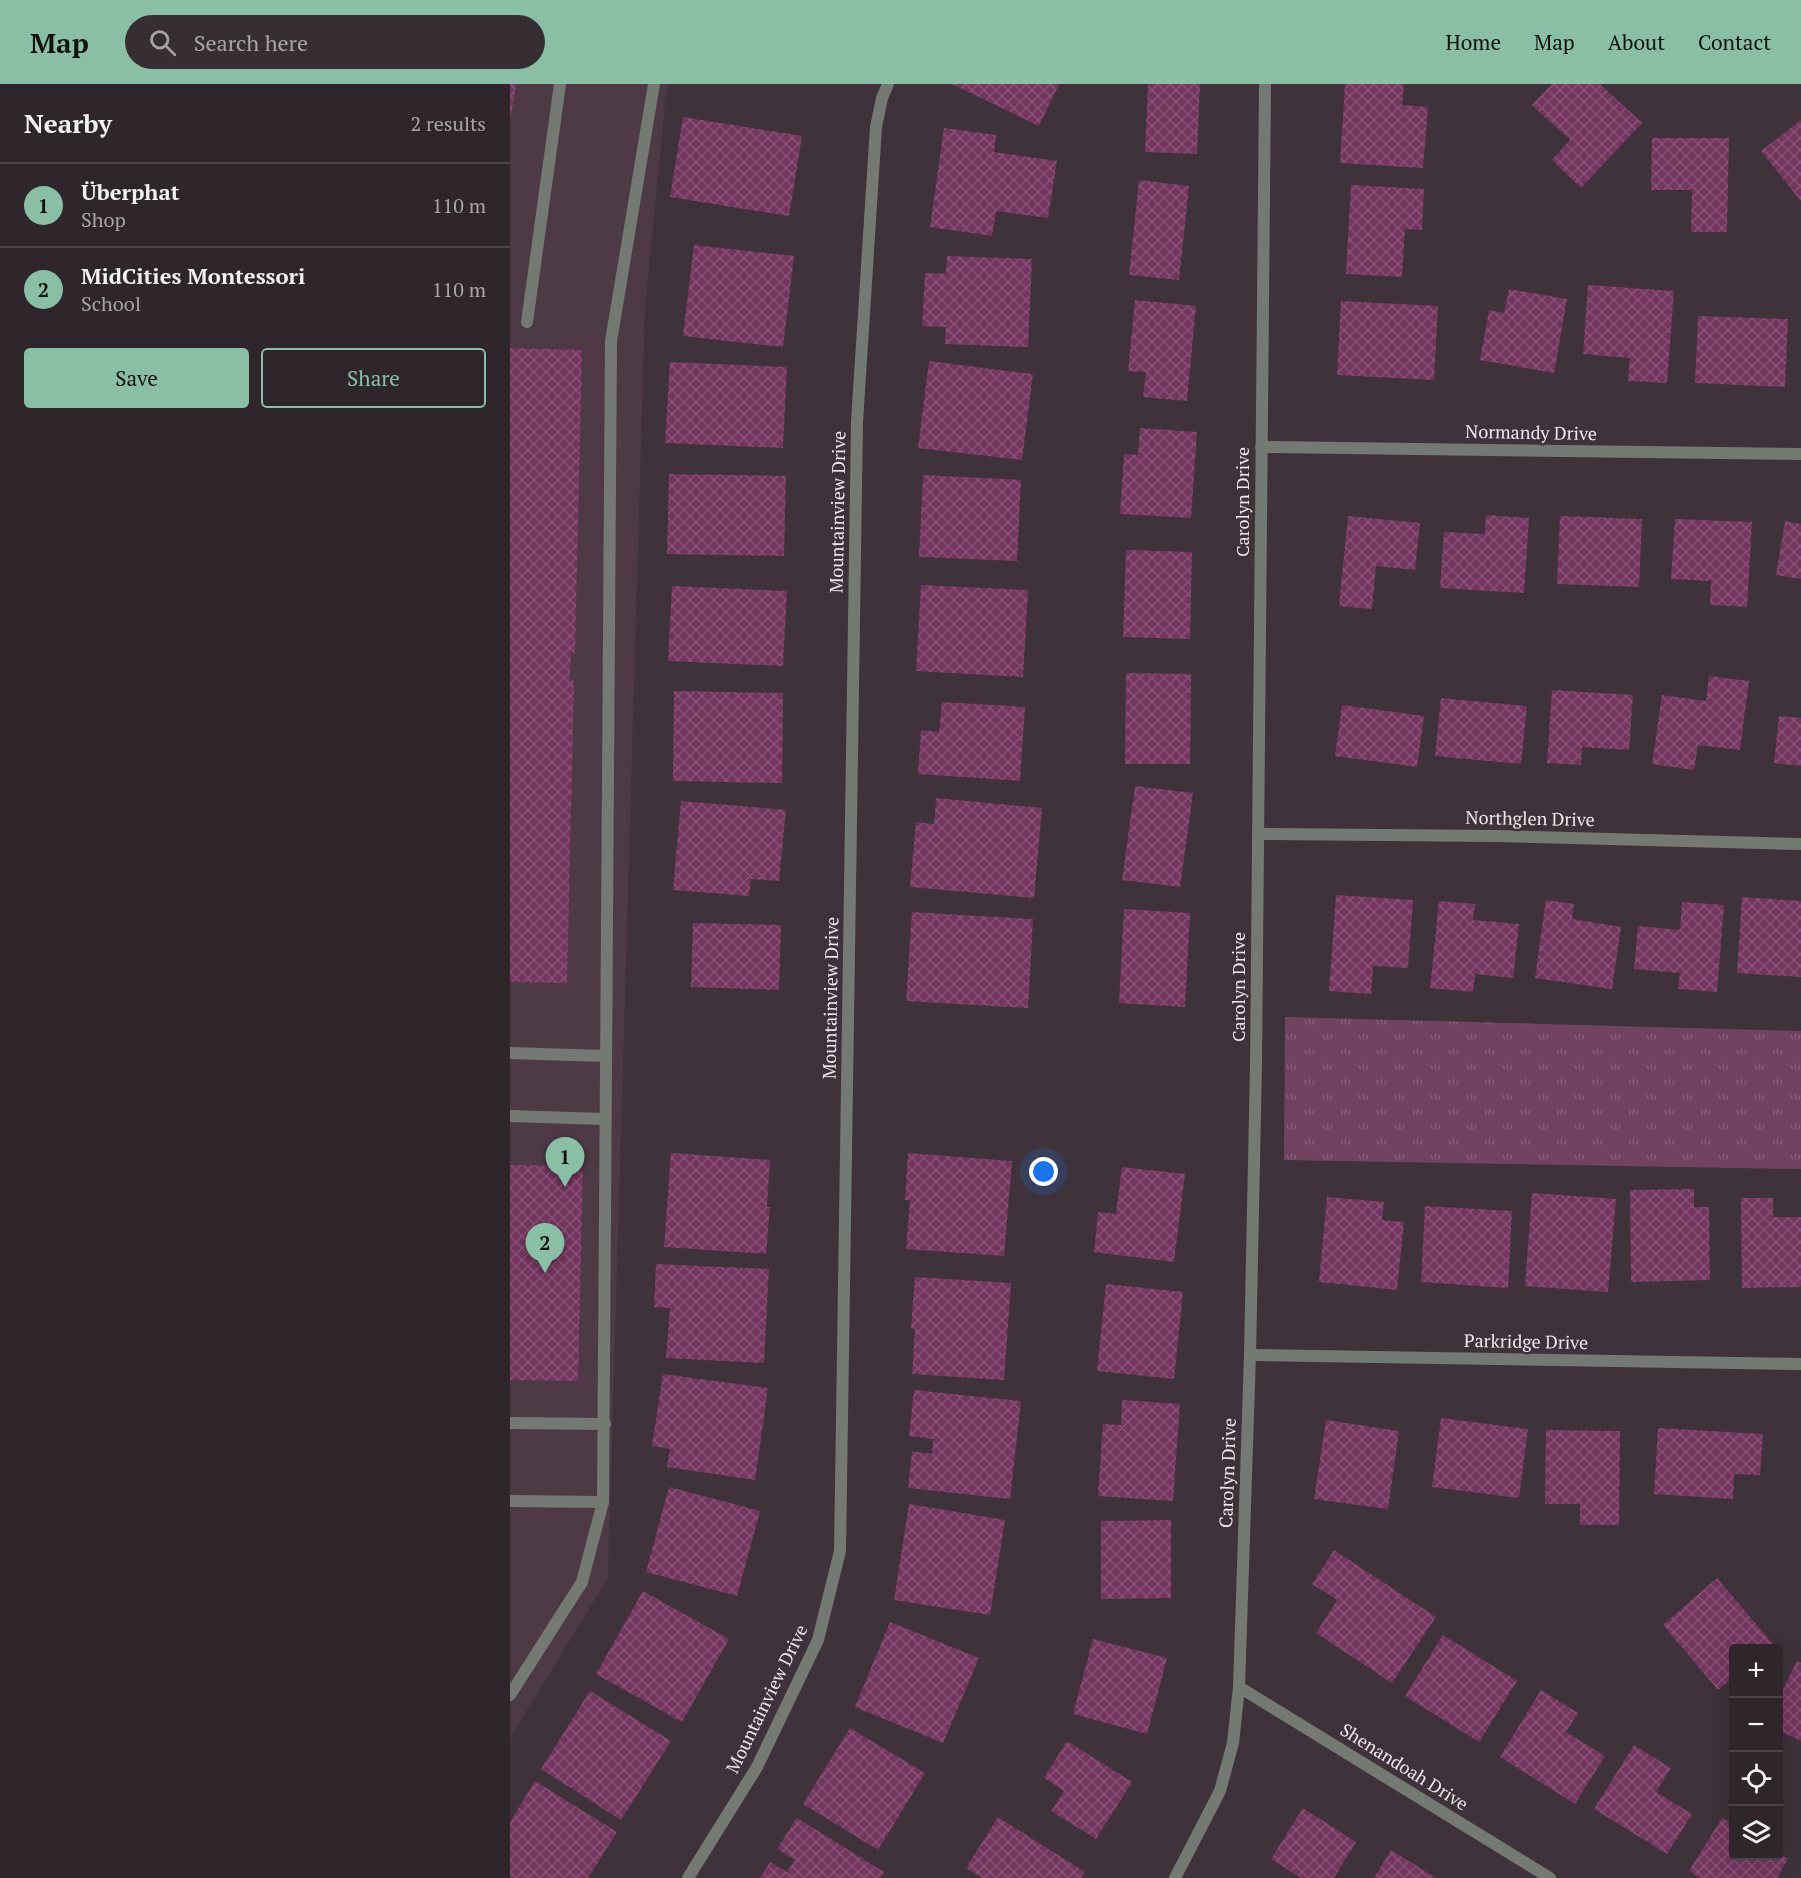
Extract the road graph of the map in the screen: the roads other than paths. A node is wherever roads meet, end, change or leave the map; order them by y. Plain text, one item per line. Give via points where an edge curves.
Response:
1 (560, 84) edge
2 (654, 84) edge
3 (888, 84) edge
4 (1265, 84) edge
5 (527, 322) dead end
6 (1261, 447) junction
7 (1801, 454) edge
8 (1258, 834) junction
9 (1801, 844) edge
10 (510, 1053) edge
11 (606, 1056) junction
12 (510, 1116) edge
13 (604, 1119) junction
14 (1250, 1355) junction
15 (1801, 1364) edge
16 (510, 1422) edge
17 (605, 1424) junction
18 (510, 1501) edge
19 (603, 1502) junction
20 (1239, 1687) junction
21 (510, 1695) edge
22 (688, 1878) edge
23 (1175, 1878) edge
24 (1550, 1878) edge

1 - 5 street
2 - 11 street via 611,341
3 - 22 street, Mountainview Drive via 876,127 857,422 840,1551 818,1640 757,1767
4 - 6 street, Carolyn Drive
6 - 7 street, Normandy Drive
6 - 8 street, Carolyn Drive
8 - 9 street, Northglen Drive
8 - 14 street, Carolyn Drive
10 - 11 street
11 - 13 street
12 - 13 street
13 - 17 street
14 - 15 street, Parkridge Drive
14 - 20 street, Carolyn Drive
16 - 17 street
17 - 19 street
18 - 19 street
19 - 21 street via 582,1582
20 - 23 street, Carolyn Drive via 1233,1743 1220,1791
20 - 24 street, Shenandoah Drive

